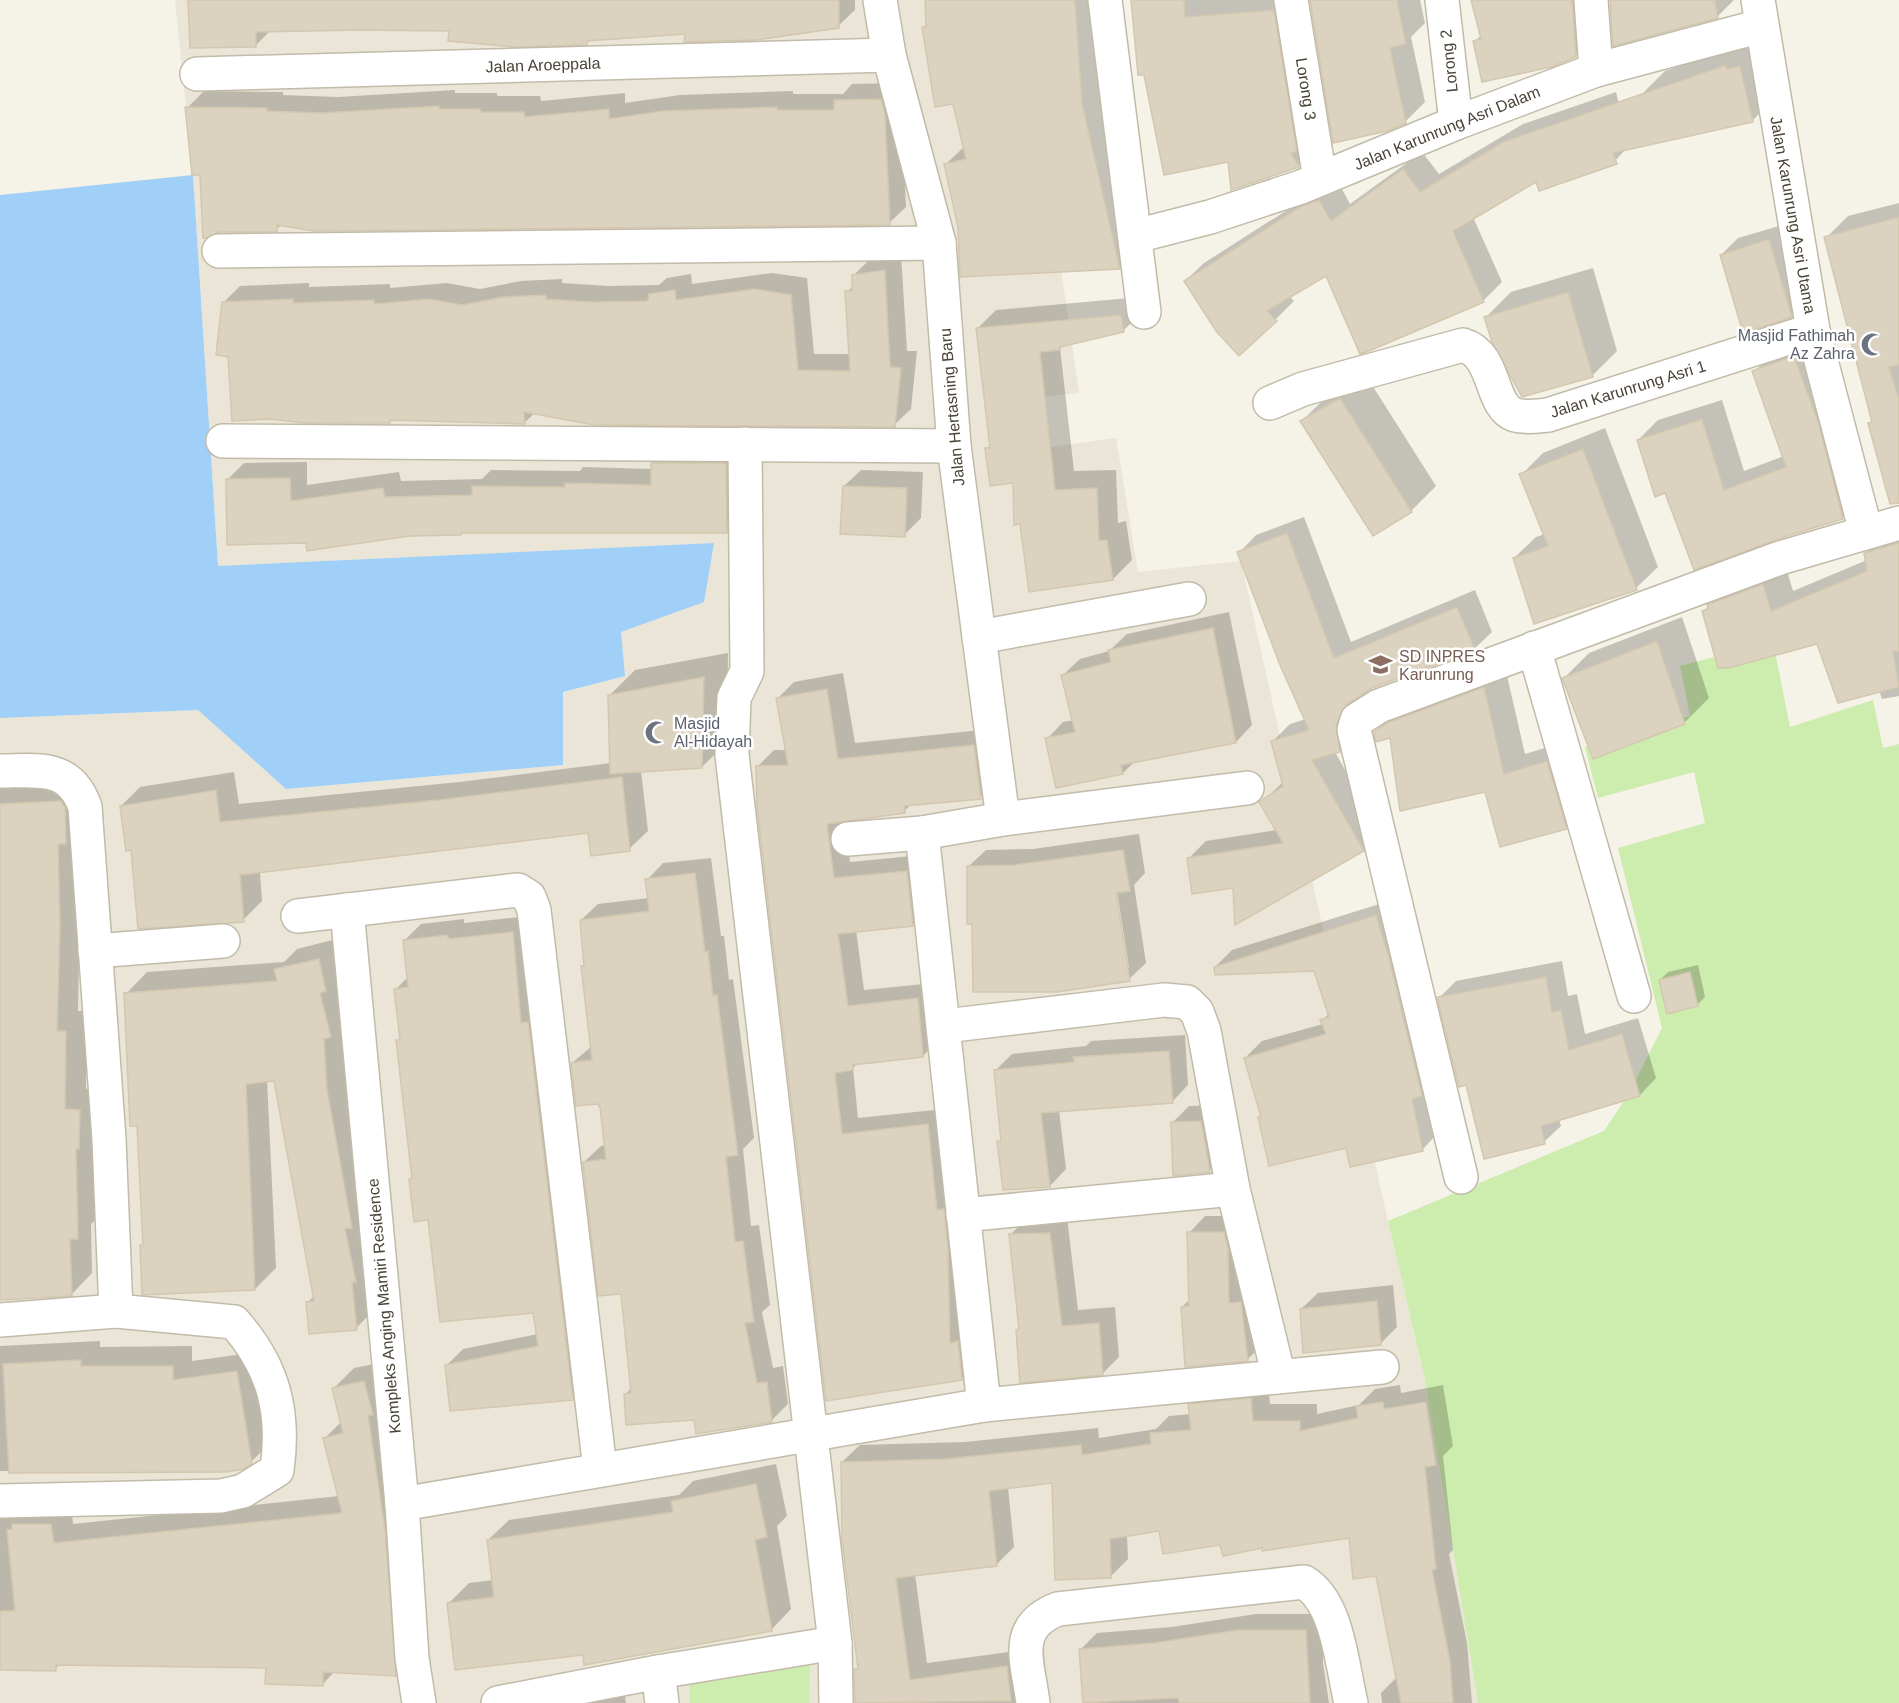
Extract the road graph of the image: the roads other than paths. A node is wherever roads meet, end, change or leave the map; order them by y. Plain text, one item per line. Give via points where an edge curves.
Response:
1 (880, 0) edge
2 (1105, 0) edge
3 (1291, 0) edge
4 (1442, 0) edge
5 (1591, 0) edge
6 (1759, 13) edge
7 (889, 55) junction
8 (1596, 70) junction
9 (197, 74) dead end
10 (1455, 123) junction
11 (1320, 179) junction
12 (1136, 236) junction
13 (939, 243) junction
14 (219, 251) dead end
15 (1144, 312) dead end
16 (1813, 330) junction
17 (1270, 403) dead end
18 (223, 441) dead end
19 (745, 444) junction
20 (954, 446) junction
21 (1899, 523) edge
22 (1866, 532) junction
23 (1189, 599) dead end
24 (979, 637) junction
25 (1534, 648) junction
26 (0, 771) edge
27 (1247, 788) dead end
28 (1003, 819) junction
29 (922, 833) junction
30 (848, 839) dead end
31 (347, 910) junction
32 (298, 916) dead end
33 (223, 941) dead end
34 (95, 951) junction
35 (1634, 996) dead end
36 (945, 1026) junction
37 (1461, 1177) dead end
38 (1233, 1189) junction
39 (963, 1215) junction
40 (116, 1311) junction
41 (0, 1320) edge
42 (1382, 1367) dead end
43 (1279, 1377) junction
44 (984, 1405) junction
45 (811, 1433) junction
46 (600, 1469) junction
47 (0, 1501) edge
48 (402, 1504) junction
49 (835, 1643) junction
50 (660, 1687) edge
51 (418, 1703) edge
52 (498, 1703) edge
53 (836, 1703) edge
54 (1033, 1703) edge
55 (1351, 1703) edge

1 - 7 street, Jalan Hertasning Baru
2 - 12 street
3 - 11 street, Lorong 3
4 - 10 street, Lorong 2
5 - 8 street
6 - 8 street, Jalan Karunrung Asri Dalam
6 - 16 street, Jalan Karunrung Asri Utama
7 - 9 street, Jalan Aroeppala
7 - 13 street, Jalan Hertasning Baru
8 - 10 street, Jalan Karunrung Asri Dalam
10 - 11 street, Jalan Karunrung Asri Dalam
11 - 12 street, Jalan Karunrung Asri Dalam via 1210,217
12 - 15 street
13 - 14 street
13 - 20 street, Jalan Hertasning Baru
16 - 17 street, Jalan Karunrung Asri 1 via 1548,415 1511,414 1501,401 1484,360 1473,348 1463,345 1303,389
16 - 22 street, Jalan Karunrung Asri Utama
18 - 19 street
19 - 20 street
19 - 45 street via 747,671 734,698 732,755
20 - 24 street, Jalan Hertasning Baru
21 - 22 street
22 - 25 street via 1780,558
23 - 24 street
24 - 28 street, Jalan Hertasning Baru
25 - 35 street
25 - 37 street via 1378,706 1357,720 1354,730
26 - 34 street via 54,773 79,790 85,807
27 - 28 street
28 - 29 street
29 - 30 street
29 - 36 street
31 - 32 street
31 - 46 street via 518,890 532,903
31 - 48 street, Kompleks Anging Mamiri Residence
33 - 34 street
34 - 40 street via 109,1139
36 - 38 street via 1164,1000 1187,1002 1197,1012 1204,1031
36 - 39 street
38 - 39 street
38 - 43 street
39 - 44 street
40 - 41 street
40 - 47 street via 234,1323 261,1358 277,1406 281,1437 277,1470 243,1491 220,1496
42 - 43 street
43 - 44 street
44 - 45 street
45 - 46 street
45 - 49 street
46 - 48 street
48 - 51 street, Kompleks Anging Mamiri Residence
49 - 50 street
49 - 53 street
50 - 52 street
54 - 55 street via 1026,1643 1035,1621 1046,1614 1058,1609 1304,1582 1326,1604

